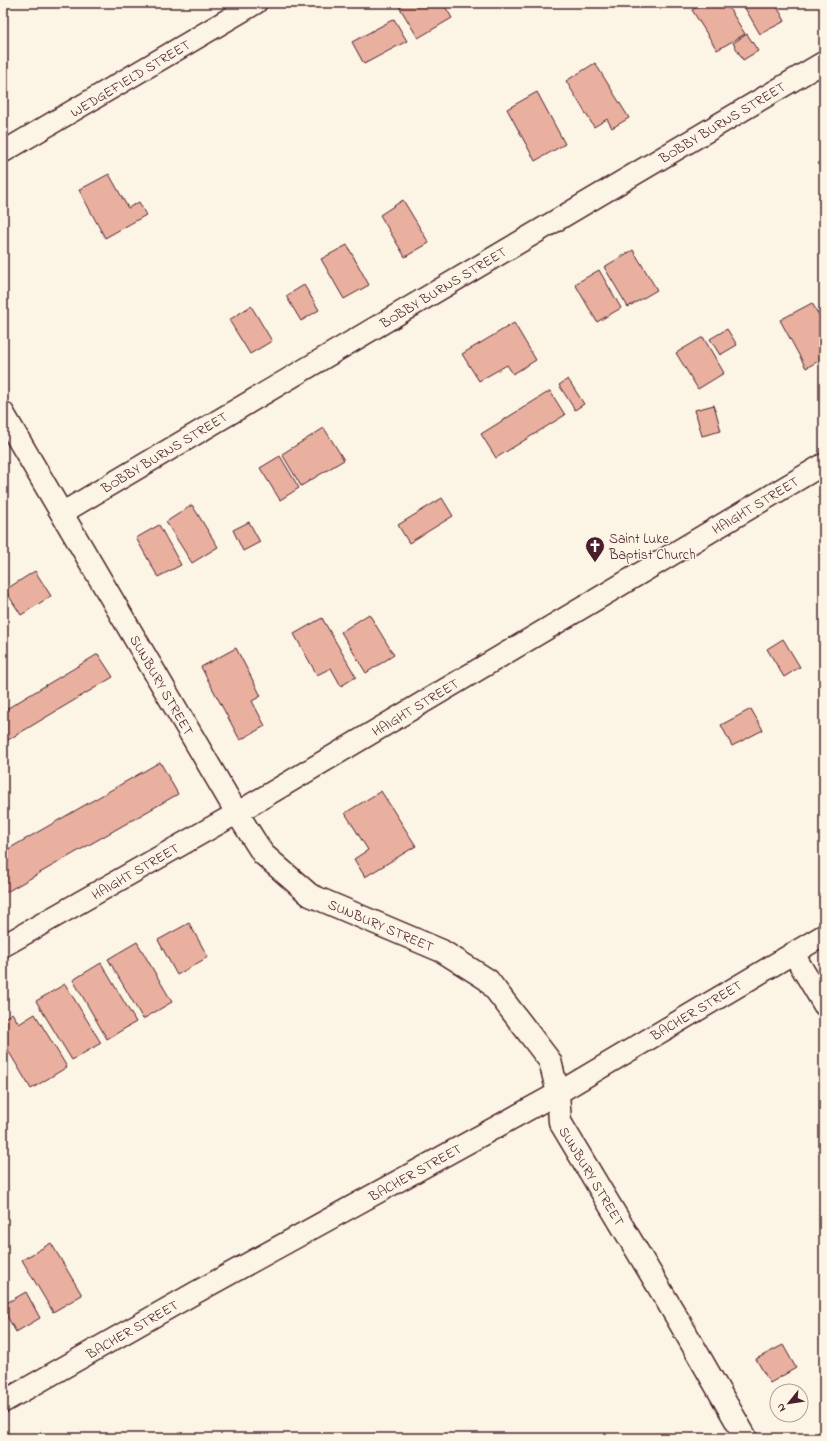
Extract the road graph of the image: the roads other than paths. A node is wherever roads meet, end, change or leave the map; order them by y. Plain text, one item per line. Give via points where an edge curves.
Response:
1 (256, 3) edge
2 (824, 62) edge
3 (3, 152) edge
4 (3, 412) edge
5 (824, 464) edge
6 (62, 513) junction
7 (236, 813) junction
8 (824, 935) edge
9 (3, 946) edge
10 (793, 953) junction
11 (824, 1006) edge
12 (558, 1093) junction
13 (3, 1402) edge
14 (746, 1438) edge

1 - 3 street, WEDGEFIELD STREET
2 - 6 street, BOBBY BURNS STREET
4 - 6 street, SUNBURY STREET
5 - 7 street, HAIGHT STREET
6 - 7 street, SUNBURY STREET
7 - 9 street, HAIGHT STREET
7 - 12 street, SUNBURY STREET via 263,854 310,895 442,951 488,980 550,1061
8 - 10 street, BACHER STREET
10 - 11 street
10 - 12 street, BACHER STREET
12 - 13 street, BACHER STREET
12 - 14 street, SUNBURY STREET via 560,1122

